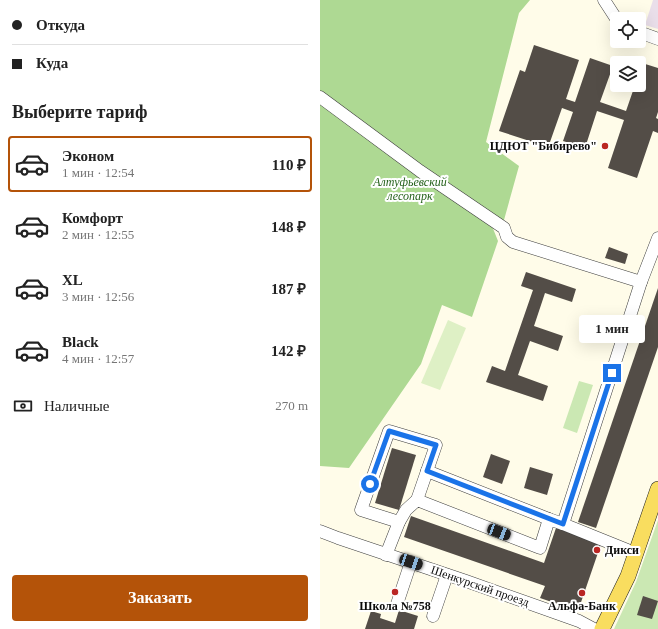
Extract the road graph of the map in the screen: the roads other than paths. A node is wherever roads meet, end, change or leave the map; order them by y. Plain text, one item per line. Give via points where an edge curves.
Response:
1 (604, 0) edge
2 (612, 12) edge
3 (646, 33) edge
4 (657, 35) edge
5 (320, 97) edge
6 (658, 238) edge
7 (642, 282) junction
8 (427, 471) junction
9 (658, 489) edge
10 (417, 500) junction
11 (658, 511) edge
12 (549, 519) junction
13 (399, 522) junction
14 (563, 524) junction
15 (320, 530) edge
16 (635, 553) junction
17 (386, 554) junction
18 (411, 562) junction
19 (447, 575) junction
20 (618, 596) junction
21 (397, 604) dead end
22 (433, 616) dead end
23 (594, 629) edge
24 (602, 629) edge

1 - 2 street
3 - 4 street
5 - 7 street via 420,171 504,228 506,237 513,242
6 - 7 street
7 - 14 street
8 - 10 street
8 - 12 street
8 - 13 street via 436,445 389,431 361,510
9 - 16 main road
10 - 12 street via 540,548
10 - 13 street via 406,510
11 - 20 street via 635,577
12 - 14 street
13 - 17 street
14 - 16 street
15 - 17 street, Шенкурский проезд
16 - 20 main road
17 - 18 street, Шенкурский проезд
18 - 19 street, Шенкурский проезд
18 - 21 street
19 - 22 street
19 - 23 street, Шенкурский проезд via 579,621
20 - 24 main road

